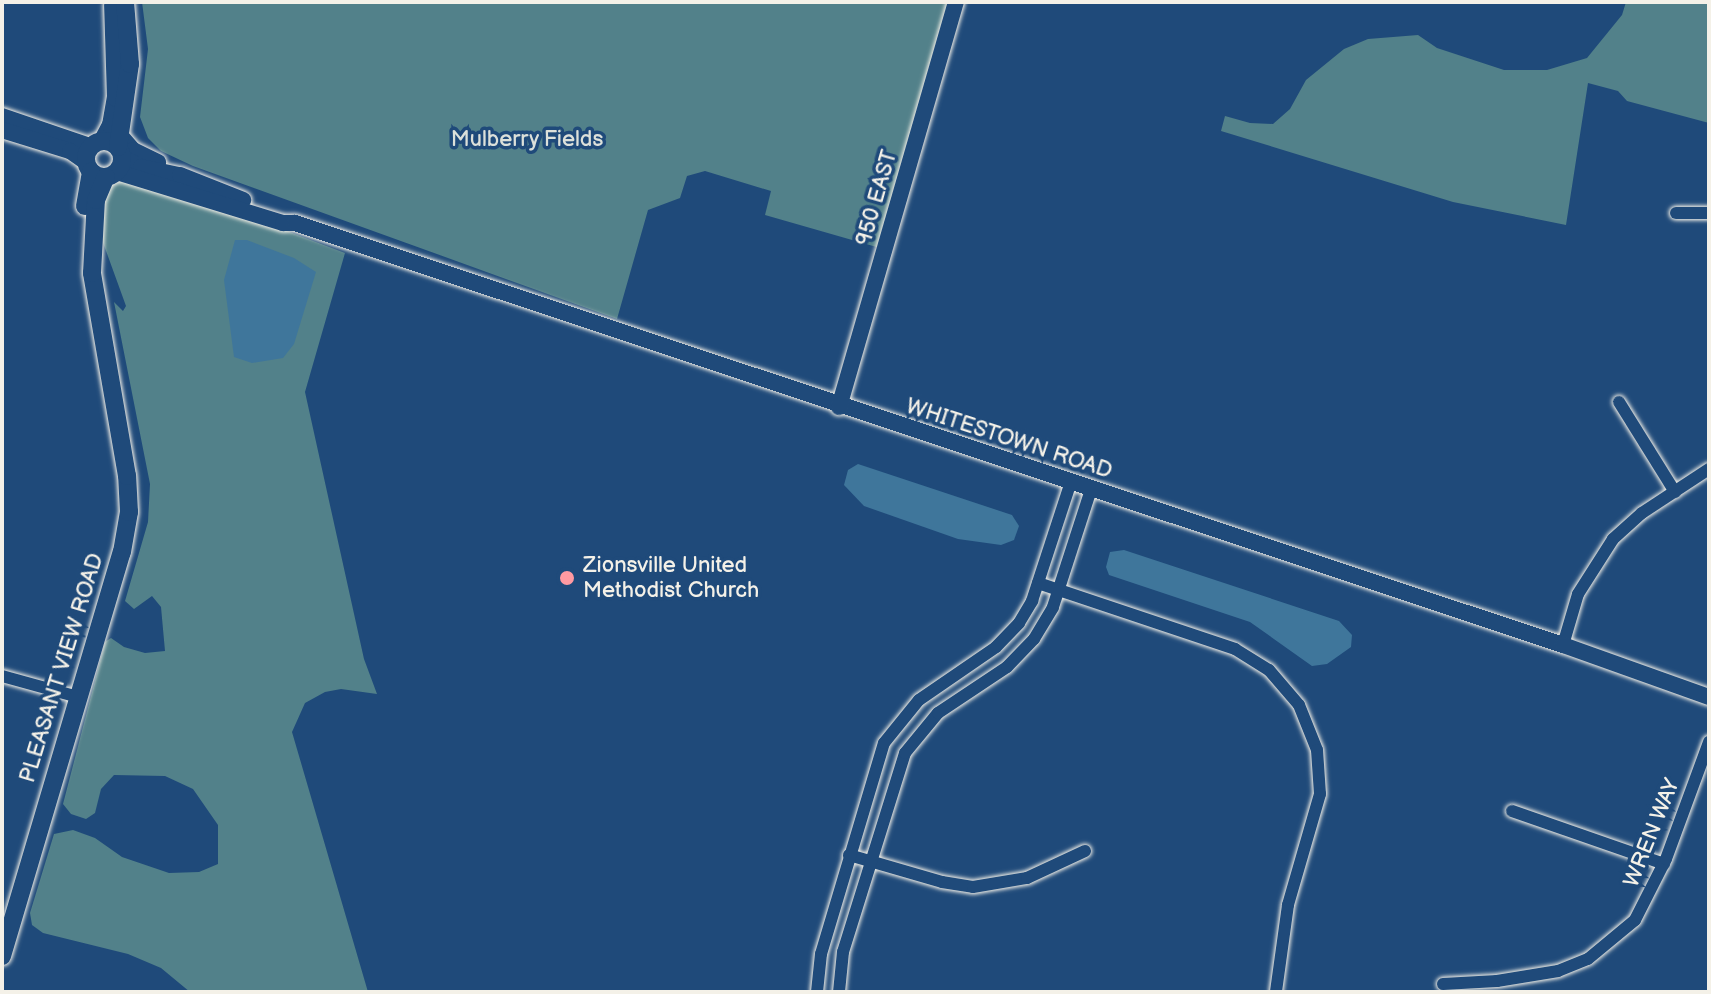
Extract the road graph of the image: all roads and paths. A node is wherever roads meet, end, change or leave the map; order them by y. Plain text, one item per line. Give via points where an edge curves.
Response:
1 (113, 2) edge
2 (125, 2) edge
3 (956, 2) edge
4 (2, 116) edge
5 (2, 130) edge
6 (106, 156) junction
7 (1676, 213) dead end
8 (1709, 213) edge
9 (295, 223) junction
10 (1619, 402) dead end
11 (839, 407) junction
12 (1709, 469) edge
13 (1071, 482) junction
14 (1091, 489) junction
15 (1675, 492) junction
16 (1038, 583) junction
17 (1058, 590) junction
18 (1563, 645) junction
19 (2, 676) edge
20 (78, 697) junction
21 (1709, 697) edge
22 (1709, 742) edge
23 (1512, 811) dead end
24 (1085, 851) dead end
25 (849, 855) junction
26 (870, 861) junction
27 (1664, 864) junction
28 (2, 956) edge
29 (1443, 984) dead end
30 (817, 992) edge
31 (839, 992) edge
32 (1276, 992) edge

1 - 6 main road via 116,98
2 - 6 main road via 130,64
3 - 11 street, 950 EAST
4 - 6 street
5 - 6 street
6 - 9 street, WHITESTOWN ROAD via 283,223
6 - 9 street, WHITESTOWN ROAD via 133,150
6 - 20 main road, PLEASANT VIEW ROAD via 96,200 92,273 129,512
7 - 8 street
9 - 11 street, WHITESTOWN ROAD
10 - 15 street
11 - 13 street, WHITESTOWN ROAD
12 - 15 street
13 - 14 street, WHITESTOWN ROAD
13 - 16 street
14 - 17 street
14 - 18 street, WHITESTOWN ROAD
15 - 18 street via 1613,539 1578,594
16 - 17 street
16 - 25 street via 1026,613 1004,640 926,694 893,729 875,767
17 - 26 street via 1049,616 1026,649 938,713 909,745
17 - 32 street via 1241,652 1279,680 1303,713 1317,750 1320,794 1288,905
18 - 21 street, WHITESTOWN ROAD
19 - 20 street
20 - 28 main road, PLEASANT VIEW ROAD
22 - 27 street, WREN WAY
23 - 27 street
24 - 26 street via 1027,878 981,886 942,882
25 - 26 street
25 - 30 street via 821,954
26 - 31 street via 843,952
27 - 29 street, WREN WAY via 1635,920 1588,959 1558,971

